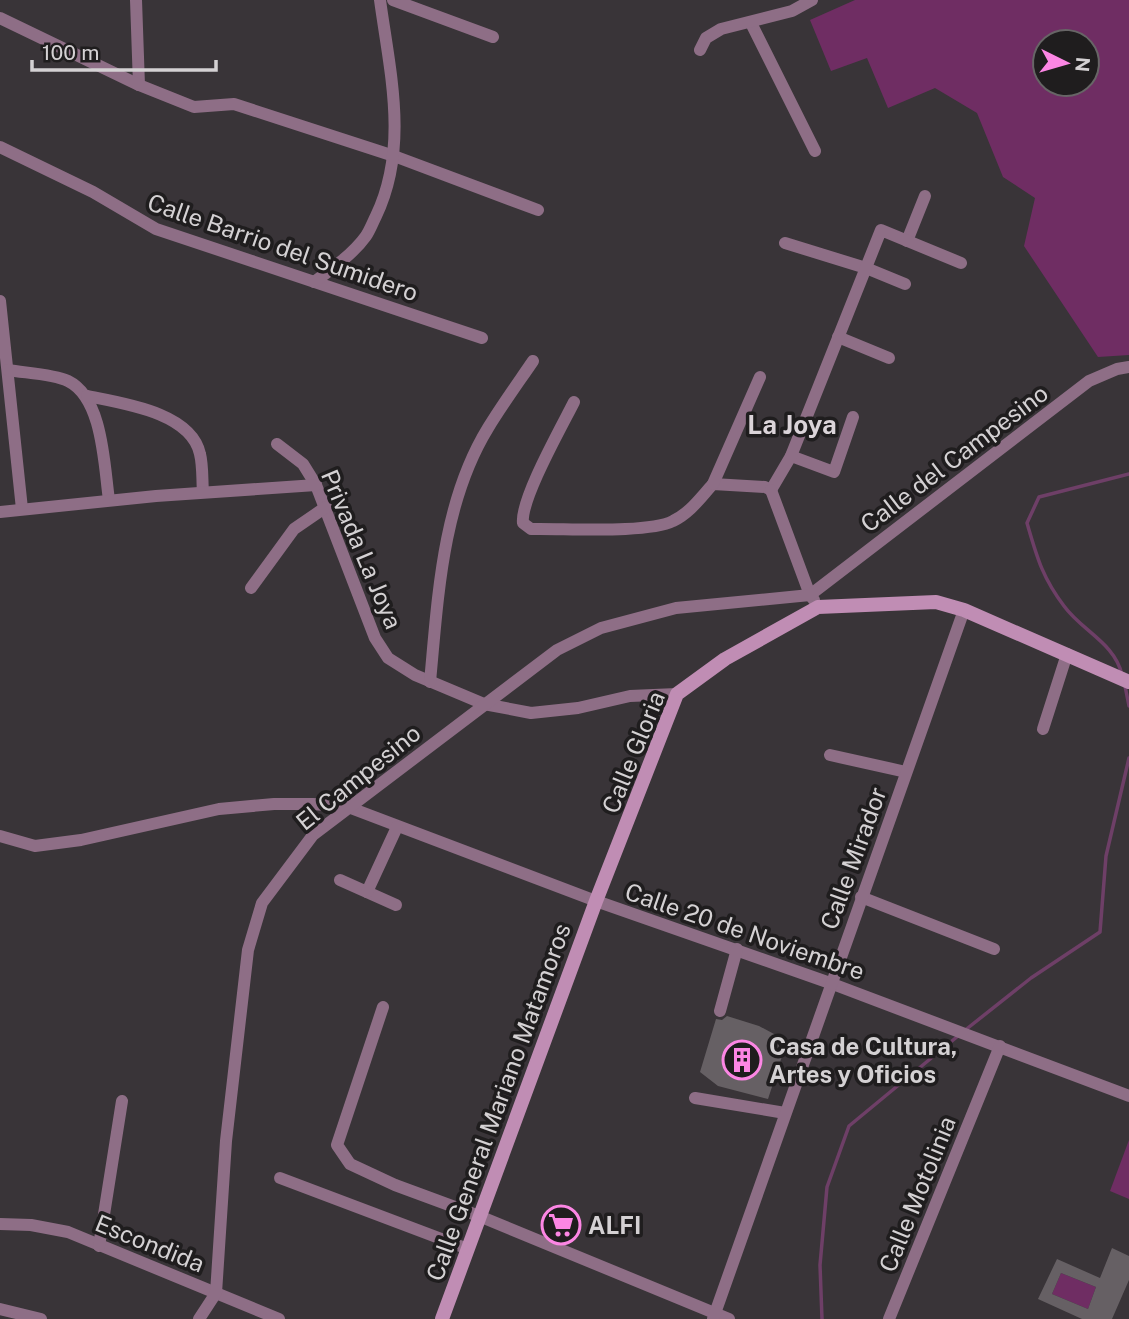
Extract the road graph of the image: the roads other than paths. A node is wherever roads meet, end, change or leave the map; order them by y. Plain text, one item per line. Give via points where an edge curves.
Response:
1 (136, 0) edge
2 (380, 0) edge
3 (393, 0) edge
4 (812, 0) edge
5 (0, 18) edge
6 (751, 23) junction
7 (493, 37) dead end
8 (700, 50) dead end
9 (139, 85) junction
10 (0, 147) edge
11 (815, 151) dead end
12 (394, 156) junction
13 (925, 196) dead end
14 (538, 210) dead end
15 (907, 240) junction
16 (785, 243) dead end
17 (961, 263) dead end
18 (866, 268) junction
19 (314, 282) junction
20 (905, 285) dead end
21 (0, 300) edge
22 (838, 337) junction
23 (482, 338) dead end
24 (889, 358) dead end
25 (533, 361) dead end
26 (1129, 367) edge
27 (8, 370) junction
28 (760, 377) dead end
29 (87, 396) junction
30 (574, 402) dead end
31 (853, 417) dead end
32 (277, 444) dead end
33 (791, 456) junction
34 (713, 484) junction
35 (316, 485) junction
36 (771, 490) junction
37 (203, 492) junction
38 (110, 500) junction
39 (326, 507) junction
40 (22, 509) junction
41 (0, 512) edge
42 (251, 588) dead end
43 (814, 601) junction
44 (964, 610) junction
45 (1068, 654) junction
46 (430, 682) junction
47 (1129, 682) edge
48 (677, 694) junction
49 (484, 704) junction
50 (1043, 729) dead end
51 (830, 755) dead end
52 (906, 772) junction
53 (348, 807) junction
54 (397, 827) junction
55 (0, 836) edge
56 (340, 880) dead end
57 (367, 892) junction
58 (861, 897) junction
59 (596, 901) junction
60 (396, 905) dead end
61 (737, 949) junction
62 (994, 949) dead end
63 (831, 983) junction
64 (383, 1007) dead end
65 (720, 1011) dead end
66 (1000, 1046) junction
67 (1129, 1096) edge
68 (695, 1098) dead end
69 (122, 1101) dead end
70 (785, 1113) junction
71 (280, 1178) dead end
72 (479, 1216) junction
73 (0, 1224) edge
74 (99, 1245) junction
75 (468, 1249) junction
76 (216, 1293) junction
77 (0, 1309) edge
78 (714, 1316) edge
79 (38, 1319) edge
80 (199, 1319) edge
81 (279, 1319) edge
82 (442, 1319) edge
83 (729, 1319) edge
84 (889, 1319) edge

1 - 9 street
2 - 12 street via 396,115
3 - 7 street
4 - 6 street
5 - 9 street
6 - 8 street via 721,29 706,38
6 - 11 street
9 - 12 street via 194,107 234,104
10 - 19 street, Calle Barrio del Sumidero via 156,229
12 - 14 street
12 - 19 street via 382,203 366,236
13 - 15 street
15 - 17 street
15 - 18 street via 881,230
16 - 18 street
18 - 20 street
18 - 22 street
19 - 23 street, Calle Barrio del Sumidero
21 - 27 street
22 - 24 street
22 - 33 street
25 - 46 street via 487,429 463,482 441,568
26 - 43 street, Calle del Campesino via 1089,381
27 - 29 street via 67,381
27 - 40 street
28 - 34 street
29 - 37 street via 142,408 173,421 200,452
29 - 38 street via 95,413
30 - 34 street via 528,499 522,517 531,529 649,528 672,522
31 - 33 street via 834,472
32 - 35 street, Privada La Joya via 303,464
33 - 36 street
34 - 36 street
35 - 37 street
35 - 39 street, Privada La Joya
36 - 43 street
37 - 38 street
38 - 40 street
39 - 42 street via 294,529
39 - 46 street, Privada La Joya via 375,638 387,658
40 - 41 street
43 - 44 main road via 936,602
43 - 48 main road, Calle Gloria
43 - 49 street, El Campesino via 676,608 601,628 557,650
44 - 45 main road
44 - 52 street, Calle Mirador
45 - 47 main road
45 - 50 street
46 - 49 street, Privada La Joya
48 - 49 street, Privada La Joya via 630,695 531,713
48 - 59 main road, Calle Gloria
49 - 53 street, El Campesino
51 - 52 street
52 - 58 street, Calle Mirador
53 - 54 street, Calle 20 de Noviembre
53 - 55 street, Calle 20 de Noviembre via 300,804 219,809 35,846
53 - 76 street, El Campesino via 313,835 262,903 248,950 226,1141
54 - 57 street
54 - 59 street, Calle 20 de Noviembre
56 - 57 street
57 - 60 street
58 - 62 street
58 - 63 street, Calle Mirador
59 - 61 street, Calle 20 de Noviembre
59 - 72 main road, Calle General Mariano Matamoros
61 - 63 street, Calle 20 de Noviembre
61 - 65 street
63 - 66 street, Calle 20 de Noviembre
63 - 70 street, Calle Mirador
64 - 72 street via 337,1145 350,1164
66 - 67 street, Calle 20 de Noviembre
66 - 84 street, Calle Motolinia
68 - 70 street
69 - 74 street
70 - 78 street, Calle Mirador
71 - 75 street
72 - 75 main road, Calle General Mariano Matamoros
72 - 78 street
73 - 74 street, Escondida via 68,1232
74 - 76 street, Escondida
75 - 82 main road, Calle General Mariano Matamoros
76 - 80 street, El Campesino
76 - 81 street, Escondida
77 - 79 street
78 - 83 street

